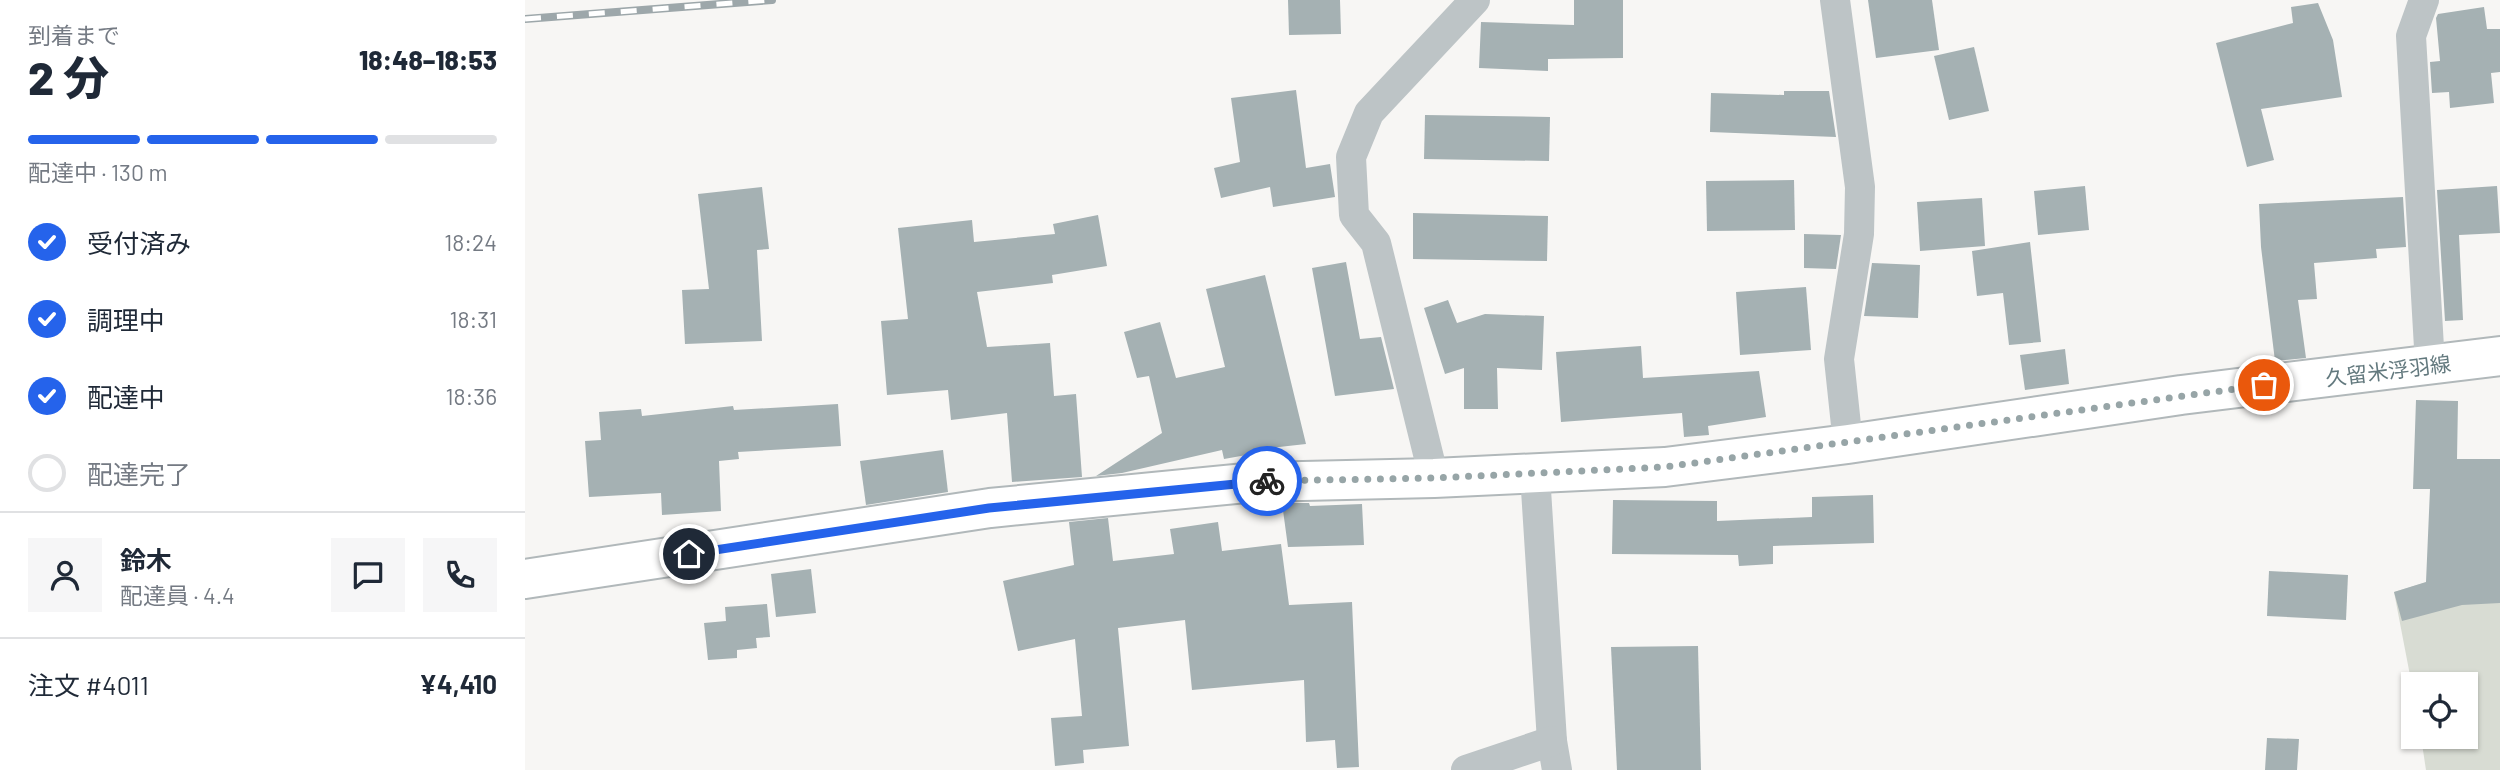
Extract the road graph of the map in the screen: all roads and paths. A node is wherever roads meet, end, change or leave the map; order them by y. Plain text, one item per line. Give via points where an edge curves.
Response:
1 (1475, 0) edge
2 (1835, 0) edge
3 (2429, 1) edge
4 (2500, 356) edge
5 (2430, 365) junction
6 (1848, 444) junction
7 (1535, 474) junction
8 (1434, 478) junction
9 (525, 579) edge
10 (1554, 756) edge
11 (1466, 770) edge

1 - 8 street via 1369,113 1352,157 1355,215 1376,243
2 - 6 street via 1860,187 1859,234 1839,359
3 - 5 street via 2411,36
4 - 5 main road, 久留米浮羽線
5 - 6 main road, 久留米浮羽線 via 2181,395
6 - 7 main road, 久留米浮羽線 via 1665,467
7 - 8 main road, 久留米浮羽線
7 - 10 street
8 - 9 main road, 久留米浮羽線 via 1256,482 989,508
10 - 11 street

